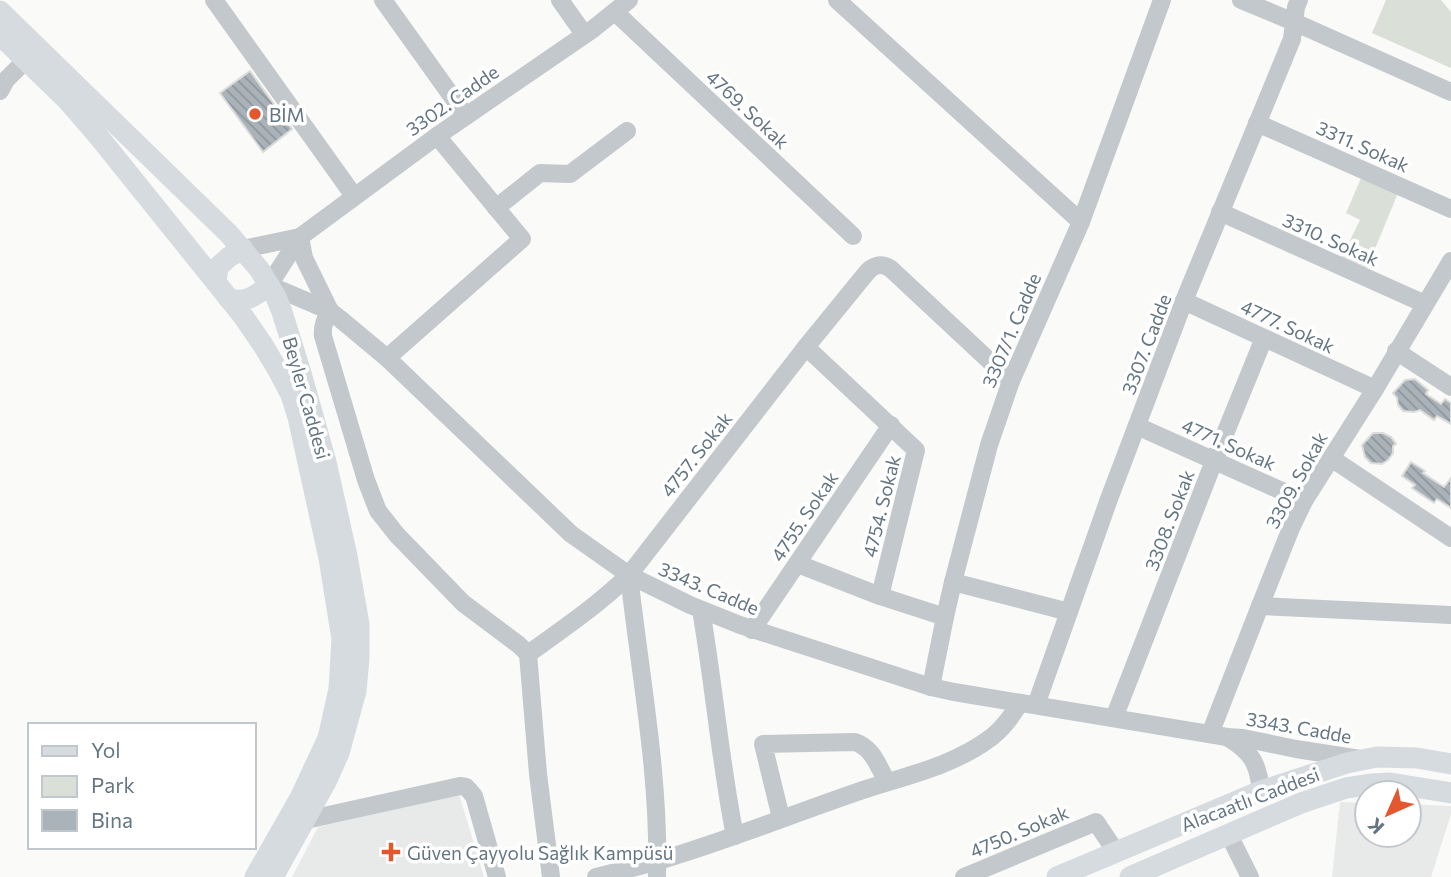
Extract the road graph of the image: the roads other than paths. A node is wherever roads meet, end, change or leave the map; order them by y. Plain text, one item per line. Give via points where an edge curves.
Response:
1 (214, 0) edge
2 (383, 0) edge
3 (560, 0) edge
4 (629, 0) edge
5 (837, 0) edge
6 (1162, 0) edge
7 (1241, 0) edge
8 (1299, 0) edge
9 (0, 11) edge
10 (615, 12) junction
11 (1294, 22) junction
12 (584, 34) junction
13 (0, 36) edge
14 (26, 60) junction
15 (2, 79) edge
16 (1451, 92) edge
17 (466, 116) junction
18 (1257, 123) junction
19 (627, 131) dead end
20 (437, 136) junction
21 (354, 196) junction
22 (496, 208) junction
23 (1451, 209) edge
24 (1220, 212) junction
25 (1081, 222) junction
26 (853, 236) dead end
27 (300, 237) junction
28 (243, 249) junction
29 (1451, 261) edge
30 (269, 285) junction
31 (222, 290) junction
32 (1184, 301) junction
33 (1425, 304) junction
34 (330, 311) junction
35 (1264, 338) junction
36 (806, 347) junction
37 (1396, 351) junction
38 (387, 358) junction
39 (1011, 381) junction
40 (1451, 387) edge
41 (1375, 389) junction
42 (891, 425) junction
43 (1137, 426) junction
44 (1331, 458) junction
45 (1214, 461) junction
46 (1304, 501) junction
47 (1451, 538) edge
48 (798, 564) junction
49 (629, 575) junction
50 (953, 582) junction
51 (880, 596) junction
52 (1260, 606) junction
53 (701, 610) junction
54 (1069, 612) junction
55 (1451, 615) edge
56 (945, 617) junction
57 (752, 630) junction
58 (528, 654) junction
59 (931, 687) junction
60 (1028, 704) junction
61 (1114, 718) junction
62 (1219, 736) junction
63 (1363, 759) junction
64 (1451, 764) edge
65 (887, 782) junction
66 (1261, 791) junction
67 (1451, 793) edge
68 (781, 818) junction
69 (306, 820) junction
70 (1229, 835) junction
71 (735, 836) junction
72 (1116, 852) junction
73 (657, 869) edge
74 (255, 877) edge
75 (274, 877) edge
76 (497, 877) edge
77 (551, 877) edge
78 (596, 877) edge
79 (964, 877) edge
80 (1057, 877) edge
81 (1130, 877) edge
82 (1250, 877) edge

1 - 21 street
2 - 17 street
3 - 12 street
4 - 10 street, 3302. Cadde
5 - 25 street
6 - 25 street, 3307/1. Cadde
7 - 11 street
8 - 11 street, 3307. Cadde
9 - 28 main road, Beyler Caddesi
10 - 12 street, 3302. Cadde
10 - 26 street, 4769. Sokak
11 - 16 street
11 - 18 street, 3307. Cadde via 1292,39
12 - 17 street, 3302. Cadde
13 - 14 main road, Beyler Caddesi
14 - 15 street
14 - 31 main road, Beyler Caddesi via 67,100
17 - 20 street, 3302. Cadde
18 - 23 street, 3311. Sokak
18 - 24 street, 3307. Cadde
19 - 22 street via 570,174 540,173
20 - 21 street, 3302. Cadde
20 - 22 street
21 - 27 street, 3302. Cadde
22 - 38 street via 522,239
24 - 32 street, 3307. Cadde
24 - 33 street, 3310. Sokak
25 - 39 street, 3307/1. Cadde
27 - 28 street, 3302. Cadde
27 - 30 street, 3302. Cadde
27 - 34 street via 304,258
28 - 30 main road, Beyler Caddesi
28 - 31 main road via 218,267
29 - 33 street, 3309. Sokak
30 - 31 main road via 239,301
30 - 34 street, 3343. Cadde
30 - 69 main road, Beyler Caddesi via 282,312 326,462 359,624 356,691 348,723 335,763
31 - 74 main road, Beyler Caddesi via 268,351 291,395 316,495 342,639 339,689 328,737
32 - 35 street, 4777. Sokak
32 - 43 street, 3307. Cadde
33 - 37 street, 3309. Sokak
34 - 38 street, 3343. Cadde
34 - 58 street via 323,336 378,510 463,603
35 - 41 street, 4777. Sokak
35 - 45 street, 3308. Sokak
36 - 39 street, 4757. Sokak via 868,271 880,264 891,269
36 - 42 street, 4754. Sokak
36 - 49 street, 4757. Sokak
37 - 40 street
37 - 41 street, 3309. Sokak
38 - 49 street, 3343. Cadde via 571,534
39 - 50 street, 3307/1. Cadde
41 - 44 street, 3309. Sokak
42 - 48 street, 4755. Sokak
42 - 51 street, 4754. Sokak via 916,450
43 - 45 street, 4771. Sokak
43 - 54 street, 3307. Cadde
44 - 46 street, 3309. Sokak
44 - 47 street
45 - 46 street, 4771. Sokak
45 - 61 street, 3308. Sokak
46 - 52 street, 3309. Sokak
48 - 51 street
48 - 57 street, 4755. Sokak
49 - 53 street, 3343. Cadde
49 - 58 street, 4757. Sokak via 579,619
49 - 73 street via 649,728
50 - 54 street
50 - 56 street, 3307/1. Cadde
51 - 56 street
52 - 55 street
52 - 62 street, 3309. Sokak
53 - 57 street, 3343. Cadde
53 - 71 street
54 - 60 street, 3307. Cadde
56 - 59 street, 3307/1. Cadde
57 - 59 street, 3343. Cadde
58 - 77 street
59 - 60 street, 3343. Cadde
60 - 61 street, 3343. Cadde
60 - 65 street, 3307. Cadde via 988,740 961,756
61 - 62 street, 3343. Cadde
62 - 63 street, 3343. Cadde
62 - 66 street, 3343. Cadde via 1241,745 1254,760
63 - 64 main road, Alacaatlı Caddesi via 1417,758
63 - 66 main road, Alacaatlı Caddesi
65 - 68 street, 3307. Cadde
65 - 68 street via 873,754 855,742 763,744
66 - 72 main road, Alacaatlı Caddesi
67 - 70 main road, Alacaatlı Caddesi via 1390,783 1360,785 1301,803
68 - 71 street, 3307. Cadde
69 - 75 main road, Beyler Caddesi
69 - 76 street via 455,786 466,788 474,796
70 - 81 main road, Alacaatlı Caddesi
70 - 82 street
71 - 73 street, 3307. Cadde
72 - 79 street, 4750. Sokak via 1096,822
72 - 80 main road, Alacaatlı Caddesi
73 - 78 street, 3307. Cadde

